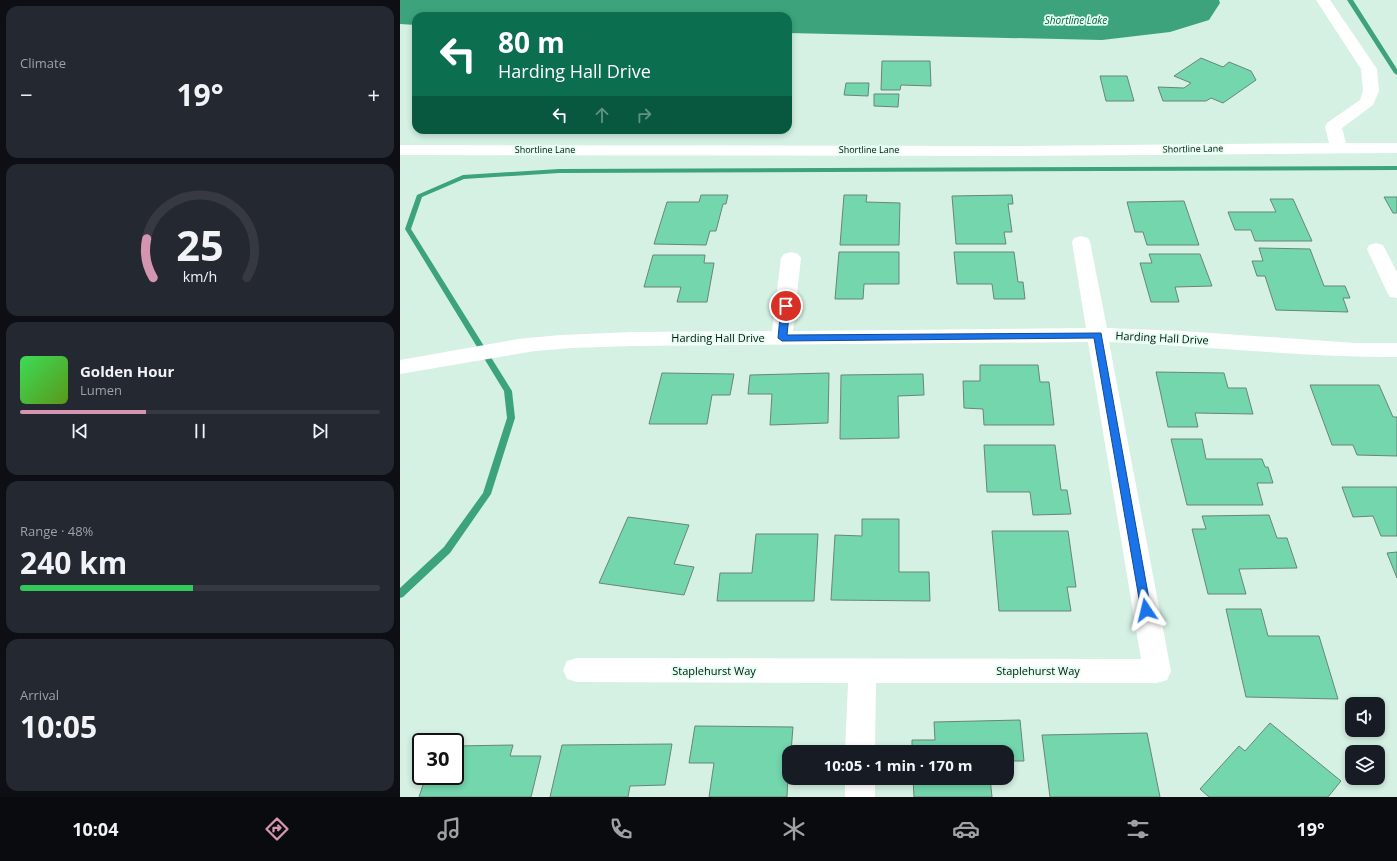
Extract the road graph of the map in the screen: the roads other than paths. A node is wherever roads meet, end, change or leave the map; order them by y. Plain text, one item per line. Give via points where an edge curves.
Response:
1 (1323, 0) edge
2 (1338, 147) junction
3 (1397, 148) edge
4 (400, 150) edge
5 (1081, 242) dead end
6 (1376, 250) dead end
7 (791, 258) dead end
8 (1397, 292) edge
9 (1098, 335) junction
10 (782, 338) junction
11 (1397, 350) edge
12 (400, 367) edge
13 (577, 670) dead end
14 (862, 671) junction
15 (860, 745) edge
16 (860, 785) edge
17 (860, 797) edge

1 - 2 street via 1369,69 1371,91 1367,102 1333,127
2 - 3 street, Shortline Lane
2 - 4 street, Shortline Lane
5 - 9 street
6 - 8 street
7 - 10 street
9 - 10 street, Harding Hall Drive
9 - 11 street, Harding Hall Drive via 1356,350
9 - 14 street, Staplehurst Way via 1157,671
10 - 12 street, Harding Hall Drive via 582,340 534,344
13 - 14 street, Staplehurst Way
14 - 15 street
16 - 17 street

